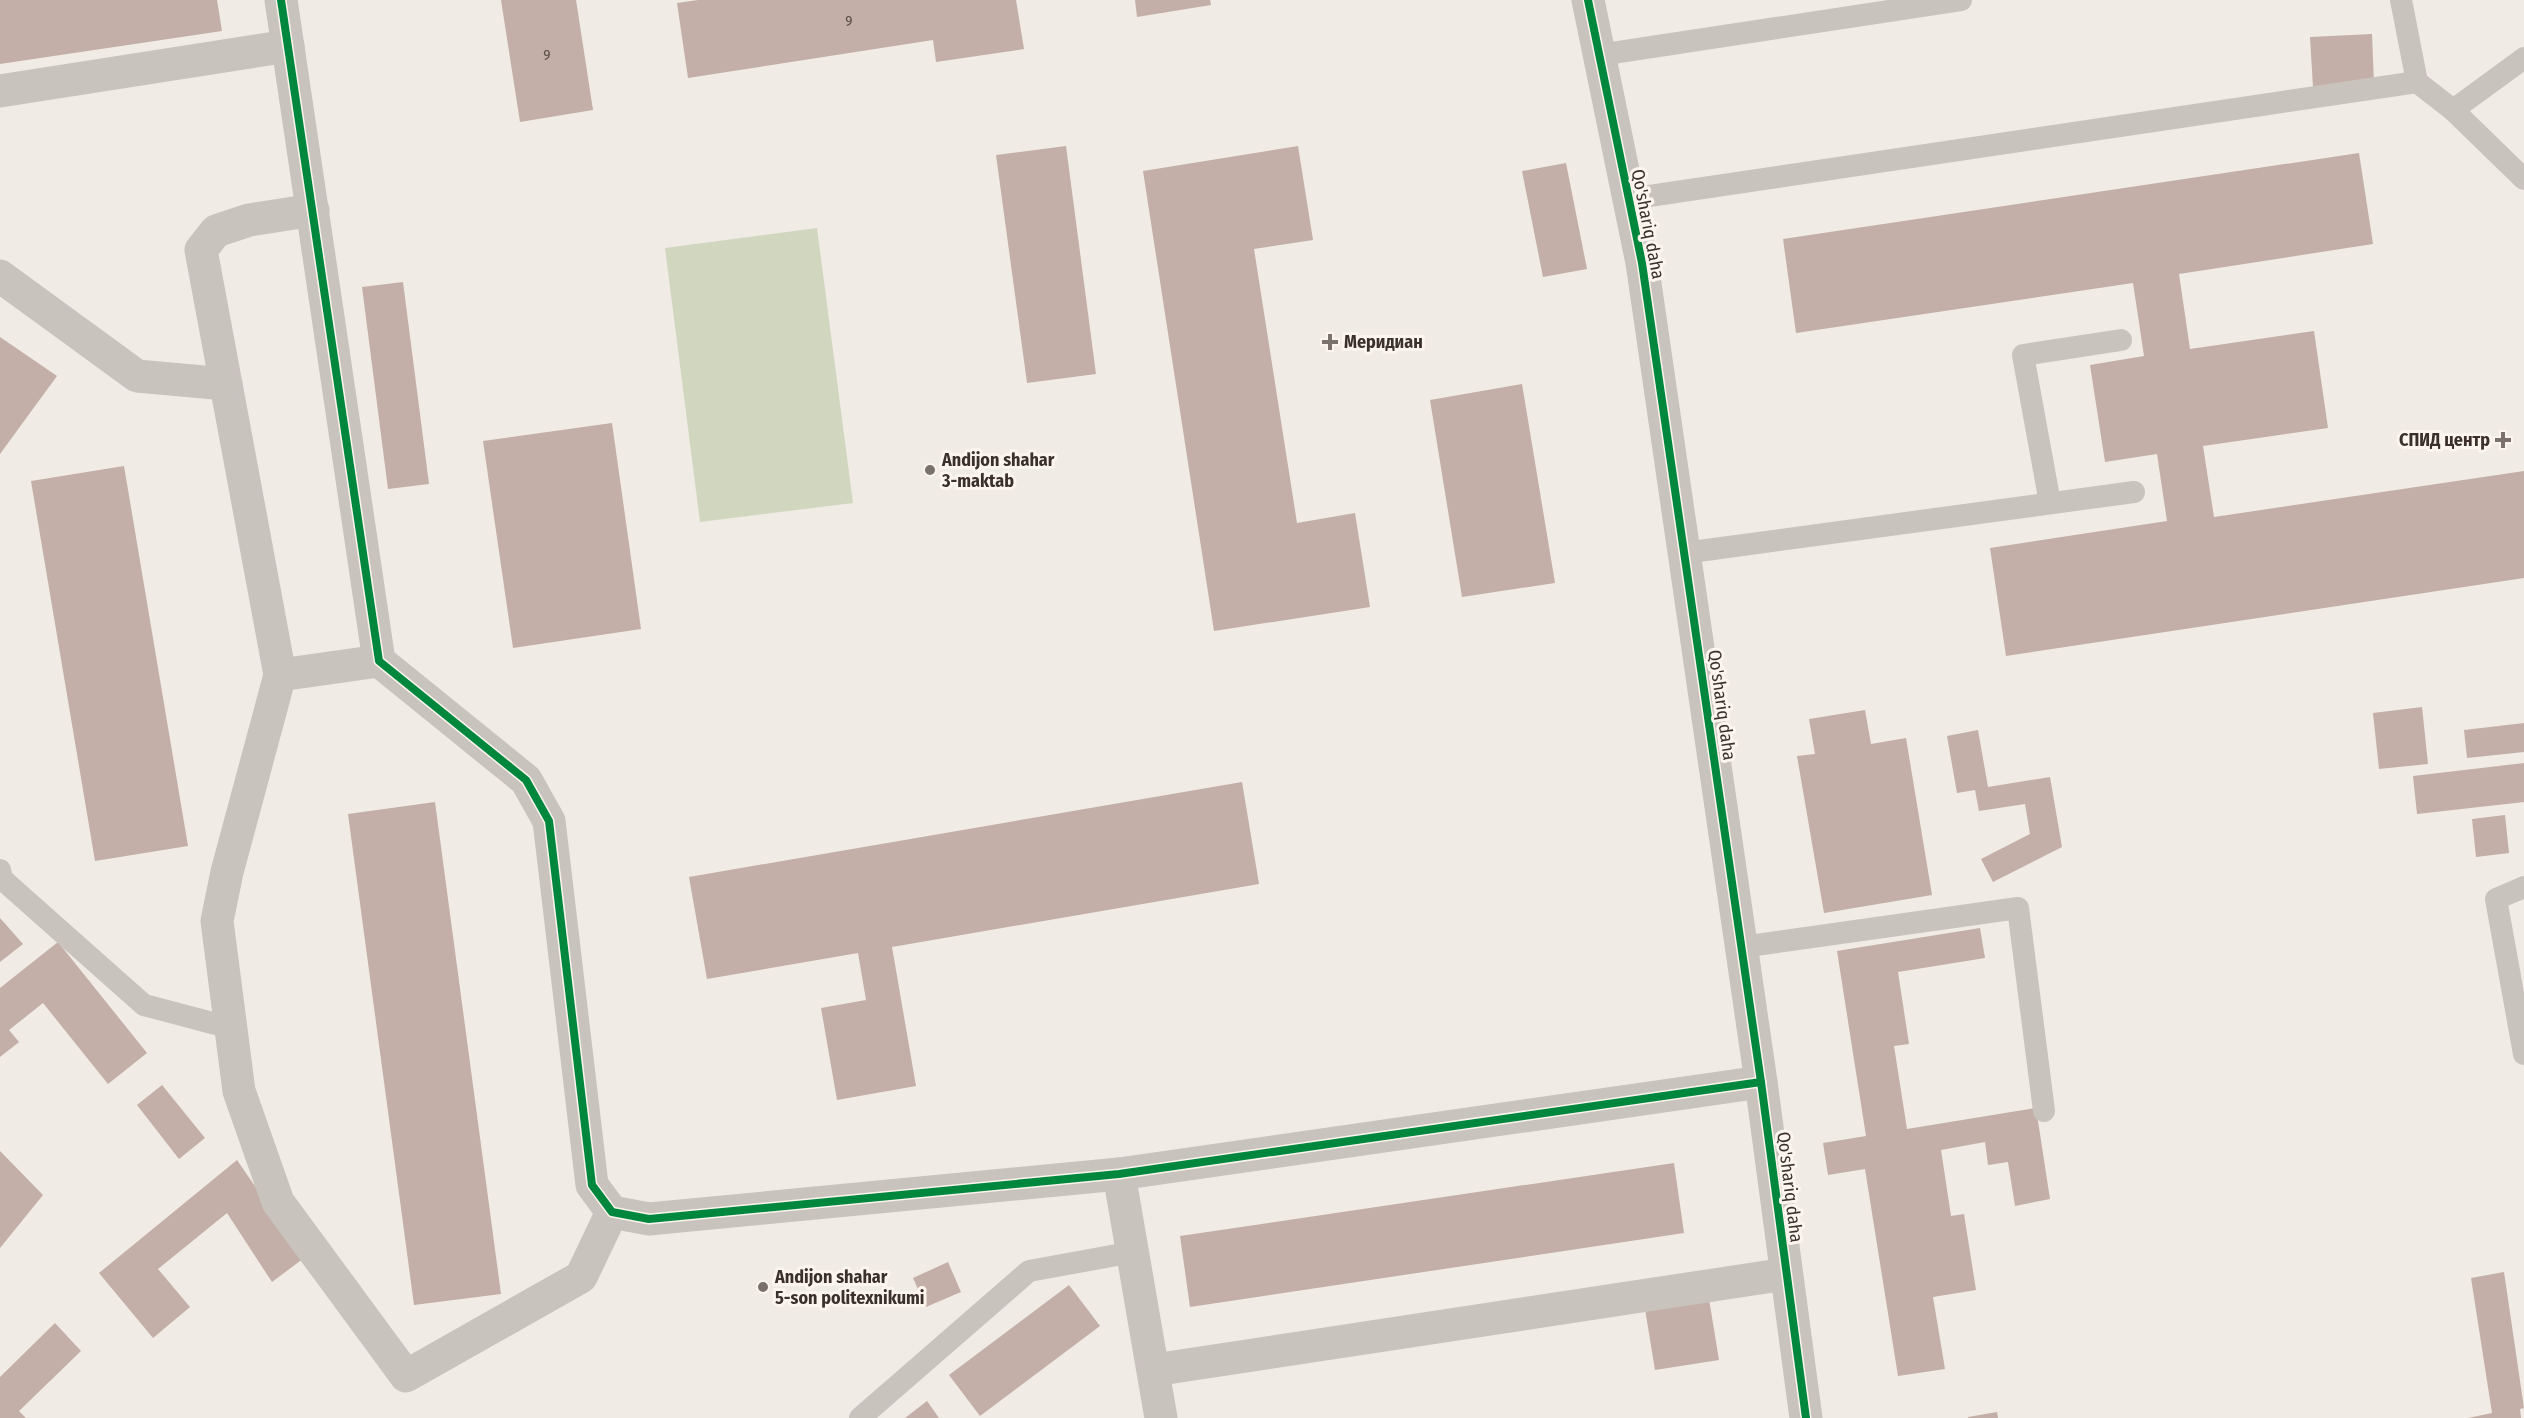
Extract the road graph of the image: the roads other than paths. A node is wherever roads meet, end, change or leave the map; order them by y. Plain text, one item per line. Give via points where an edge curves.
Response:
1 (281, 0) edge
2 (1588, 0) edge
3 (1961, 0) edge
4 (2402, 0) edge
5 (288, 46) junction
6 (1599, 55) junction
7 (2524, 58) edge
8 (2417, 82) junction
9 (0, 91) edge
10 (2453, 110) junction
11 (2524, 179) edge
12 (1629, 200) junction
13 (313, 210) junction
14 (0, 276) edge
15 (2121, 340) dead end
16 (226, 384) junction
17 (2134, 492) dead end
18 (2050, 503) junction
19 (1684, 553) junction
20 (380, 661) junction
21 (280, 675) junction
22 (0, 870) edge
23 (2524, 887) edge
24 (1742, 947) junction
25 (231, 1028) junction
26 (2524, 1054) edge
27 (1761, 1082) junction
28 (2044, 1111) dead end
29 (1119, 1174) junction
30 (612, 1212) junction
31 (1133, 1252) junction
32 (1786, 1274) junction
33 (1154, 1370) junction
34 (860, 1418) edge
35 (1161, 1418) edge
36 (1806, 1418) edge

1 - 5 street
2 - 6 street, Qo'shariq daha
3 - 6 lane
4 - 8 lane
5 - 9 street
5 - 13 street
6 - 12 street, Qo'shariq daha
7 - 10 lane
8 - 10 lane
8 - 12 lane
10 - 11 lane
12 - 19 street, Qo'shariq daha via 1642,263
13 - 16 street via 249,220 216,231 201,250
13 - 20 street
14 - 16 street via 136,376
15 - 18 lane via 2023,355
16 - 21 street
17 - 18 lane
18 - 19 lane
19 - 24 street, Qo'shariq daha
20 - 21 street
20 - 30 street via 526,780 549,821 592,1185
21 - 25 street via 217,921
22 - 25 lane via 2,879 144,1005
23 - 26 lane via 2496,899
24 - 27 street, Qo'shariq daha
24 - 28 lane via 2018,908
25 - 30 street via 239,1091 278,1202 406,1376 581,1277
27 - 29 street
27 - 32 street, Qo'shariq daha
29 - 30 street via 649,1219
29 - 31 street
31 - 33 street
31 - 34 lane via 1029,1271
32 - 33 street
32 - 36 street, Qo'shariq daha
33 - 35 street

